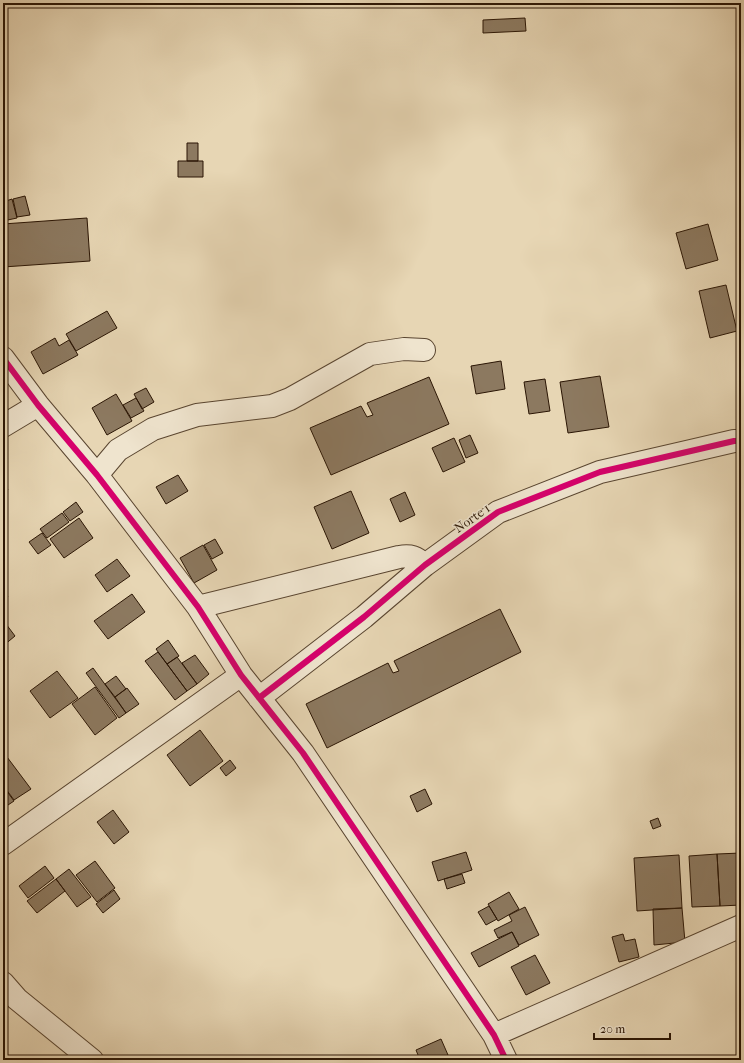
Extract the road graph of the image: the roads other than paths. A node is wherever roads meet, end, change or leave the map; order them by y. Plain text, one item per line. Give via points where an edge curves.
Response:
1 (424, 350) dead end
2 (3, 358) edge
3 (38, 405) junction
4 (3, 426) edge
5 (741, 441) edge
6 (96, 475) junction
7 (425, 565) junction
8 (198, 607) junction
9 (241, 675) junction
10 (260, 698) junction
11 (3, 844) edge
12 (741, 926) edge
13 (3, 983) edge
14 (494, 1034) junction
15 (92, 1060) edge
16 (506, 1060) edge

1 - 6 street via 404,349 370,354 290,399 272,406 196,415 153,429 118,450
2 - 3 street
3 - 4 street
3 - 6 street
5 - 7 street, Norte 1 via 600,472 498,512
6 - 8 street
7 - 8 street via 416,557 399,557
7 - 10 street, Norte 1 via 364,617
8 - 9 street
9 - 10 street
9 - 11 street
10 - 14 street via 303,753
12 - 14 street
13 - 15 street via 17,999
14 - 16 street

